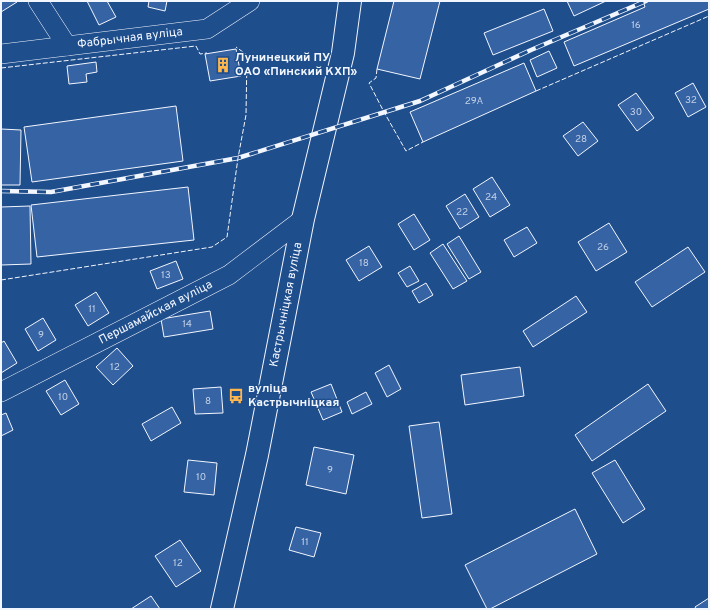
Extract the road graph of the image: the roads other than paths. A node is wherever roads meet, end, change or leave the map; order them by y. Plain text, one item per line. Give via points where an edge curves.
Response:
1 (38, 1) edge
2 (250, 1) edge
3 (350, 1) edge
4 (67, 46) junction
5 (1, 54) edge
6 (303, 219) junction
7 (1, 392) edge
8 (222, 609) edge

1 - 4 street
2 - 4 street, Фабрычная вуліца via 207,29
3 - 6 main road, Кастрычніцкая вуліца via 343,53
4 - 5 street, Фабрычная вуліца
6 - 7 street, Першамайская вуліца via 229,275
6 - 8 main road, Кастрычніцкая вуліца via 257,455

